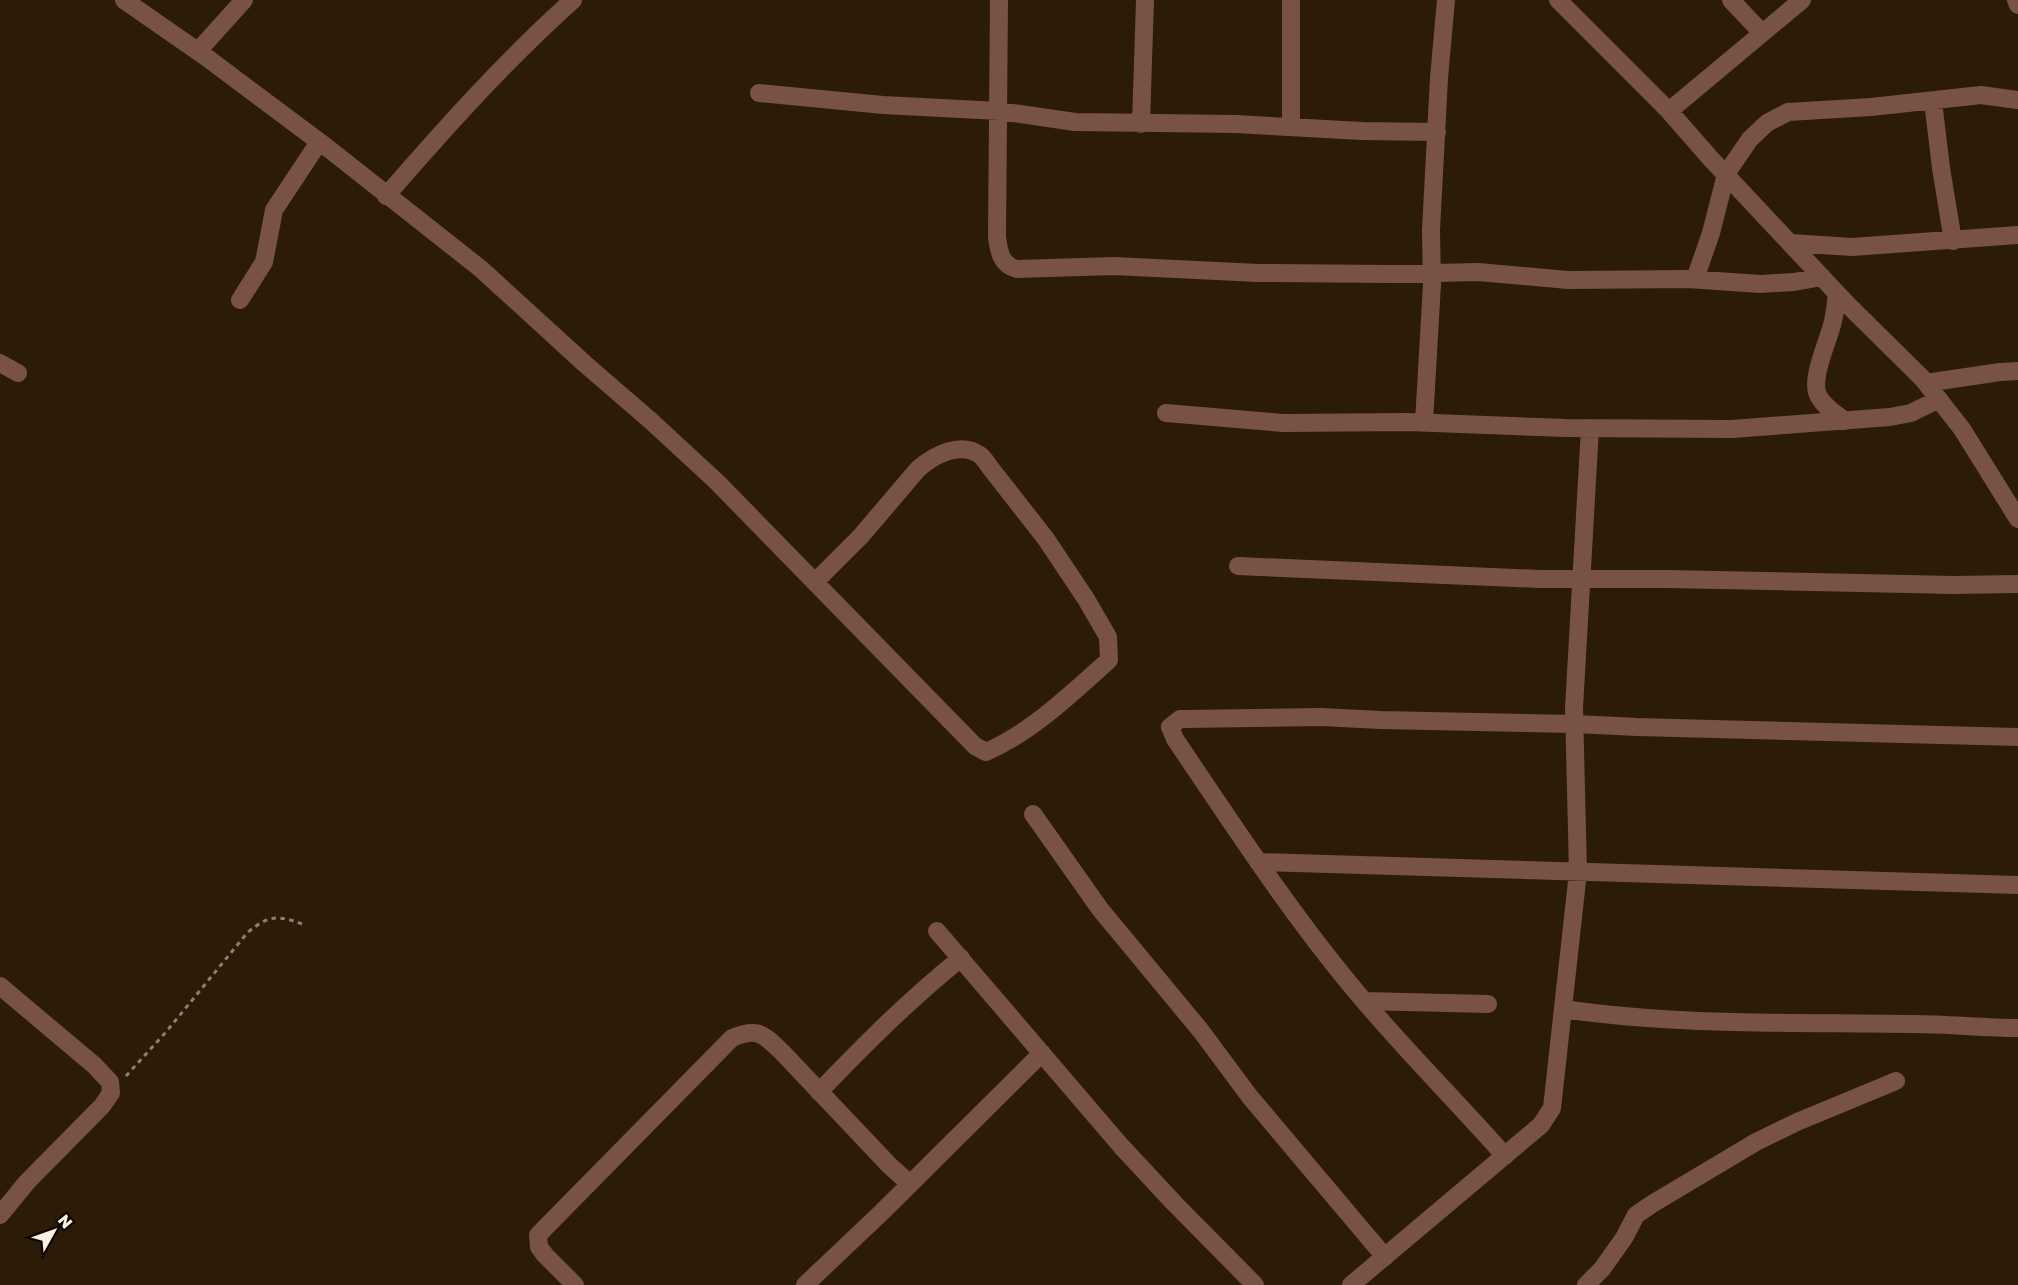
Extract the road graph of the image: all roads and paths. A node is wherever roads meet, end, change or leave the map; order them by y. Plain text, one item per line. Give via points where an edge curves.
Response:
1 (124, 0) edge
2 (244, 0) edge
3 (573, 0) edge
4 (999, 0) edge
5 (1145, 0) edge
6 (1291, 0) edge
7 (1446, 0) edge
8 (1558, 0) edge
9 (1731, 0) edge
10 (1802, 0) edge
11 (2016, 0) edge
12 (2018, 5) edge
13 (1762, 33) junction
14 (198, 51) junction
15 (759, 93) dead end
16 (2018, 100) edge
17 (1933, 101) junction
18 (999, 111) junction
19 (1669, 111) junction
20 (1141, 124) junction
21 (1291, 127) junction
22 (1437, 132) junction
23 (319, 142) junction
24 (1726, 174) junction
25 (386, 196) junction
26 (2018, 235) edge
27 (1953, 241) junction
28 (1790, 243) junction
29 (1432, 272) junction
30 (1822, 277) junction
31 (1695, 279) junction
32 (1838, 293) junction
33 (240, 300) dead end
34 (0, 363) edge
35 (2018, 371) edge
36 (18, 373) dead end
37 (1926, 383) junction
38 (1939, 399) junction
39 (1166, 413) dead end
40 (1845, 421) junction
41 (1424, 422) junction
42 (1590, 428) junction
43 (2018, 519) edge
44 (1238, 566) dead end
45 (1582, 579) junction
46 (815, 582) junction
47 (2018, 584) edge
48 (1576, 724) junction
49 (2018, 737) edge
50 (1033, 814) dead end
51 (1258, 862) junction
52 (1578, 872) junction
53 (2018, 885) edge
54 (302, 924) dead end
55 (937, 931) dead end
56 (961, 958) junction
57 (0, 986) edge
58 (1364, 1001) junction
59 (1488, 1004) dead end
60 (1563, 1010) junction
61 (2018, 1028) edge
62 (1042, 1053) junction
63 (1896, 1081) dead end
64 (819, 1092) junction
65 (111, 1093) junction
66 (1505, 1156) junction
67 (910, 1184) junction
68 (0, 1215) edge
69 (1385, 1257) junction
70 (575, 1285) edge
71 (805, 1285) edge
72 (1255, 1285) edge
73 (1351, 1285) edge
74 (1586, 1285) edge

1 - 14 street
2 - 14 street
3 - 25 street via 500,70
4 - 18 street
5 - 20 street
6 - 21 street
7 - 22 street
8 - 19 street
9 - 13 street
10 - 13 street
11 - 12 street
13 - 19 street
14 - 23 street
15 - 18 street
16 - 17 street via 1981,94
17 - 24 street via 1788,112 1767,123 1750,140
17 - 27 street
18 - 20 street via 1075,122
18 - 29 street via 997,237 1001,258 1008,267 1114,266 1258,273
19 - 24 street
20 - 21 street
21 - 22 street
22 - 29 street
23 - 25 street
23 - 33 street via 274,210 264,262
24 - 28 street
24 - 31 street
25 - 46 street via 481,269 651,421
26 - 27 street
27 - 28 street via 1852,248
28 - 30 street
29 - 31 street via 1568,280
29 - 41 street
30 - 31 street via 1760,284
30 - 32 street
32 - 37 street
32 - 40 street via 1816,386 1825,404
34 - 36 street
35 - 37 street
37 - 38 street
38 - 40 street via 1911,413
38 - 43 street
39 - 41 street via 1283,423
40 - 42 street via 1732,429
41 - 42 street
42 - 45 street
44 - 45 street
45 - 47 street
45 - 48 street
46 - 46 street via 975,746 986,752 1033,723 1109,660 1108,638 1068,571 981,456 970,450 944,452 918,469 861,536
48 - 49 street
48 - 51 street via 1321,717 1179,719 1170,727 1175,739
48 - 52 street
50 - 69 street via 1100,909 1250,1097
51 - 52 street
51 - 58 street
52 - 53 street
52 - 60 street
54 - 65 path via 284,917 273,918 261,921 248,932
55 - 56 street
56 - 62 street
56 - 64 street via 875,1032
57 - 65 street via 94,1065 110,1082
58 - 59 street
58 - 66 street
60 - 61 street via 1726,1023
60 - 66 street via 1552,1108 1541,1125
62 - 67 street
62 - 72 street via 1113,1137
63 - 74 street via 1756,1142 1652,1203 1636,1215 1624,1239
64 - 67 street
64 - 70 street via 763,1035 744,1033 732,1038 538,1235 538,1247
65 - 68 street
66 - 69 street
67 - 71 street
69 - 73 street

